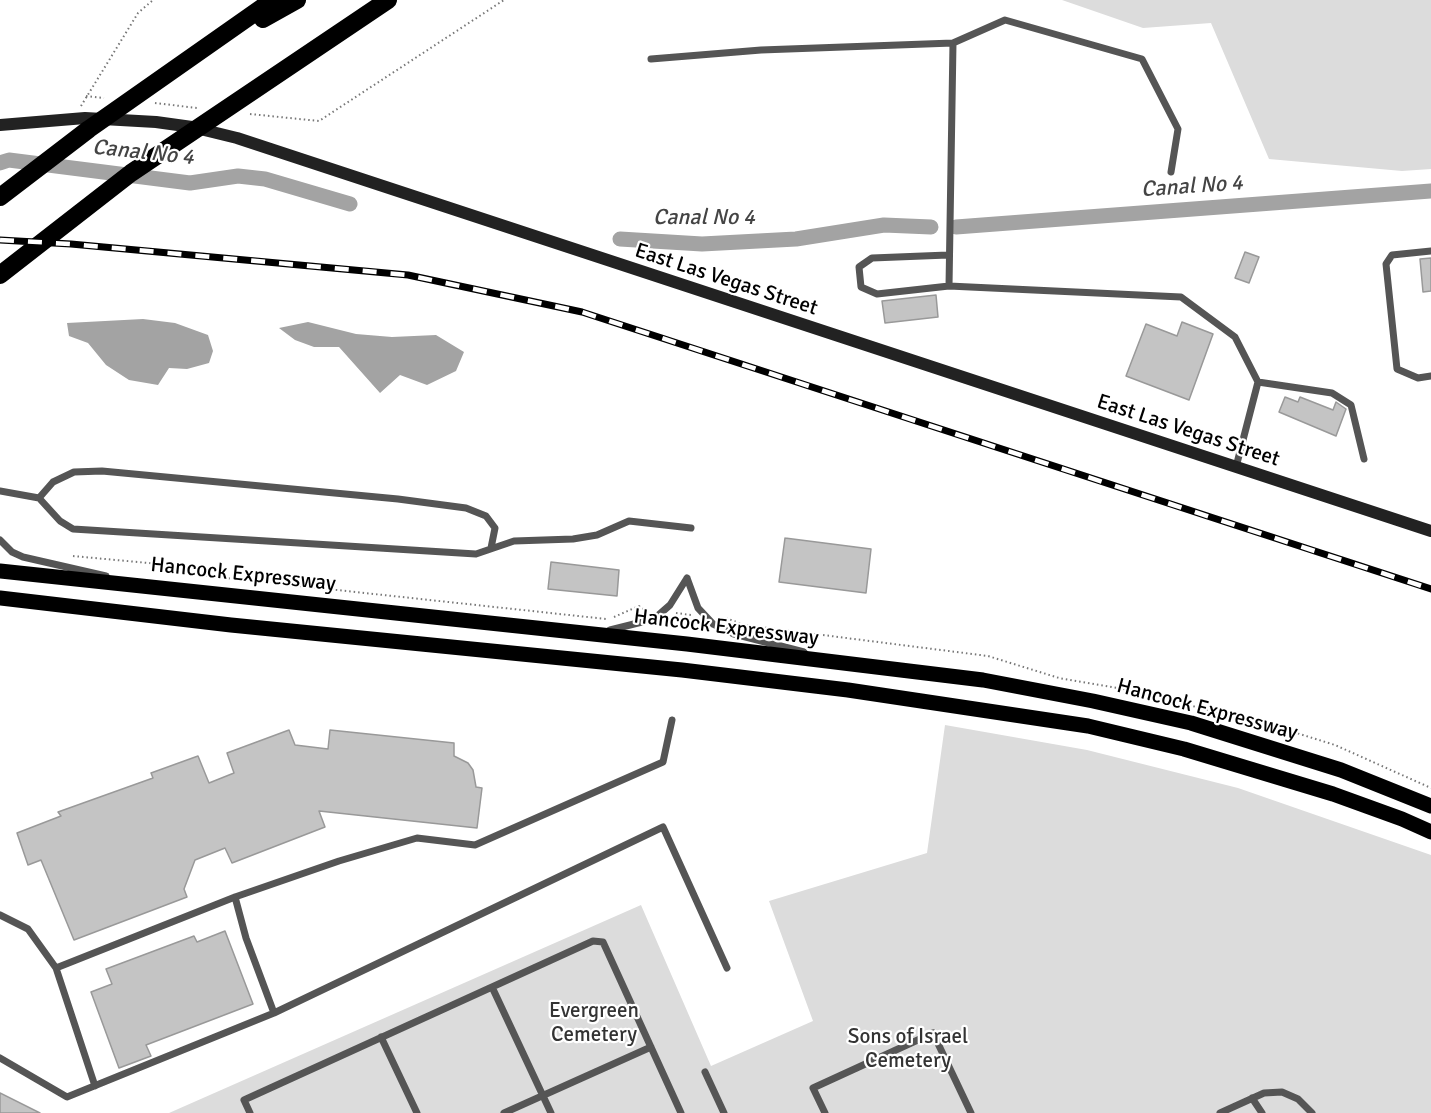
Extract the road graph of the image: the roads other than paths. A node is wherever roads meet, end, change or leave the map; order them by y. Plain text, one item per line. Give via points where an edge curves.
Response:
1 (273, 0) edge
2 (297, 0) edge
3 (388, 0) edge
4 (952, 43) junction
5 (651, 59) dead end
6 (188, 61) junction
7 (0, 125) edge
8 (1171, 172) dead end
9 (0, 197) edge
10 (1431, 251) edge
11 (948, 255) junction
12 (0, 275) edge
13 (949, 286) junction
14 (1431, 376) edge
15 (1257, 382) junction
16 (1364, 459) dead end
17 (1236, 467) junction
18 (0, 491) edge
19 (39, 498) junction
20 (691, 528) dead end
21 (1431, 531) edge
22 (0, 540) edge
23 (491, 548) junction
24 (0, 571) edge
25 (164, 588) junction
26 (0, 598) edge
27 (579, 632) junction
28 (854, 664) junction
29 (672, 720) dead end
30 (1431, 806) edge
31 (1431, 832) edge
32 (235, 897) junction
33 (0, 915) edge
34 (56, 968) junction
35 (727, 968) dead end
36 (492, 987) junction
37 (274, 1013) junction
38 (381, 1036) junction
39 (651, 1047) junction
40 (0, 1058) edge
41 (705, 1072) dead end
42 (95, 1086) junction
43 (543, 1095) junction
44 (1252, 1098) junction
45 (250, 1113) edge
46 (417, 1113) edge
47 (504, 1113) edge
48 (551, 1113) edge
49 (681, 1113) edge
50 (724, 1113) edge
51 (825, 1113) edge
52 (971, 1113) edge
53 (1220, 1113) edge
54 (1262, 1113) edge
55 (1312, 1113) edge

1 - 6 highway
2 - 6 highway
3 - 12 highway via 132,173
4 - 5 lane via 761,50
4 - 8 lane via 1005,20 1142,59 1178,129
4 - 11 lane
6 - 9 highway
7 - 17 street, East Las Vegas Street via 73,119 156,122 237,138
10 - 14 lane via 1392,255 1386,264 1398,369 1418,378
11 - 13 lane
11 - 13 lane via 872,258 859,267 861,287 877,294
13 - 15 lane via 1181,297 1235,337
15 - 16 lane via 1332,393 1352,405
15 - 17 lane
17 - 21 street, East Las Vegas Street
18 - 19 lane
19 - 23 lane via 73,529 476,554
19 - 23 lane via 53,482 74,472 102,471 398,499 466,508 486,516 495,528
20 - 23 lane via 629,520 597,536 514,541
22 - 25 lane via 12,552 33,560
24 - 25 main road, Hancock Expressway
25 - 27 main road, Hancock Expressway
26 - 31 main road, Hancock Expressway via 231,626 682,670 1077,724 1194,752 1333,794
27 - 28 main road, Hancock Expressway
27 - 28 lane via 618,629 654,619 670,605 687,578 698,608 722,629
28 - 30 main road, Hancock Expressway via 983,680 1191,723 1341,770
29 - 32 lane via 663,762 476,845 417,838
32 - 34 lane
32 - 37 lane
33 - 34 lane via 28,929
34 - 42 lane
35 - 37 lane via 663,827
36 - 38 lane
36 - 39 lane via 593,940 603,942
36 - 43 lane
37 - 42 lane
38 - 45 lane via 244,1100
38 - 46 lane
39 - 43 lane
39 - 49 lane
40 - 42 lane via 67,1097
41 - 50 lane
43 - 47 lane
43 - 48 lane
44 - 53 lane
44 - 54 lane
44 - 55 lane via 1282,1092 1298,1099
51 - 52 lane via 813,1088 933,1033

